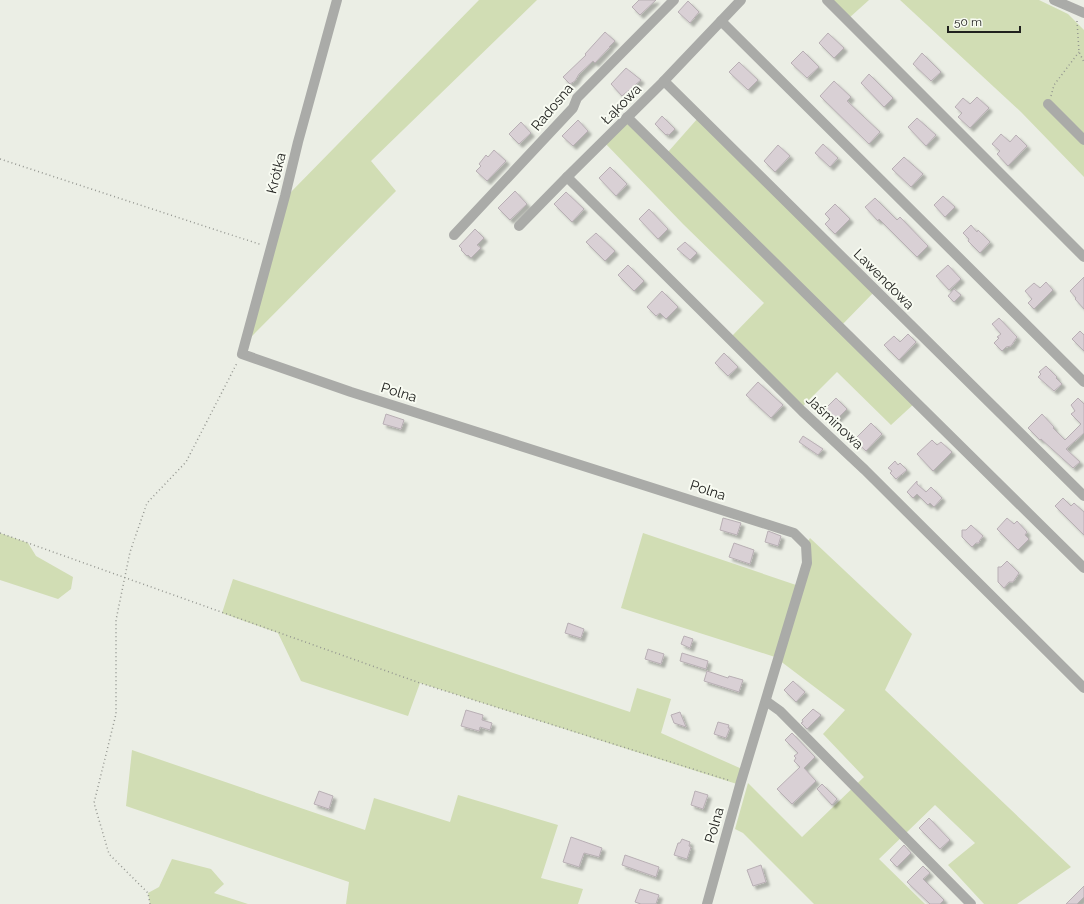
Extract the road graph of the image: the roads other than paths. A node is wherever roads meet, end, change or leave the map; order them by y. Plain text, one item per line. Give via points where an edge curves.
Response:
1 (337, 0) edge
2 (674, 0) edge
3 (741, 0) edge
4 (827, 0) edge
5 (1054, 0) edge
6 (1080, 12) edge
7 (721, 21) junction
8 (664, 81) junction
9 (1048, 104) road end
10 (627, 117) junction
11 (1084, 140) edge
12 (567, 176) junction
13 (519, 226) dead end
14 (454, 235) dead end
15 (1084, 257) edge
16 (242, 354) joint
17 (1084, 382) edge
18 (1084, 496) edge
19 (1084, 568) edge
20 (1084, 688) edge
21 (766, 701) junction
22 (707, 904) edge
23 (971, 904) edge

1 - 16 street, Krótka
2 - 14 street, Radosna via 577,98 573,108
3 - 7 street, Łąkowa
4 - 15 street
5 - 6 street
7 - 8 street, Łąkowa
7 - 17 street
8 - 10 street, Łąkowa
8 - 18 street, Lawendowa
9 - 11 street
10 - 12 street, Łąkowa
10 - 19 street
12 - 13 street, Łąkowa
12 - 20 street, Jaśminowa
16 - 21 street, Polna via 351,392 794,533 806,545 807,563
21 - 22 street, Polna
21 - 23 street via 780,711

